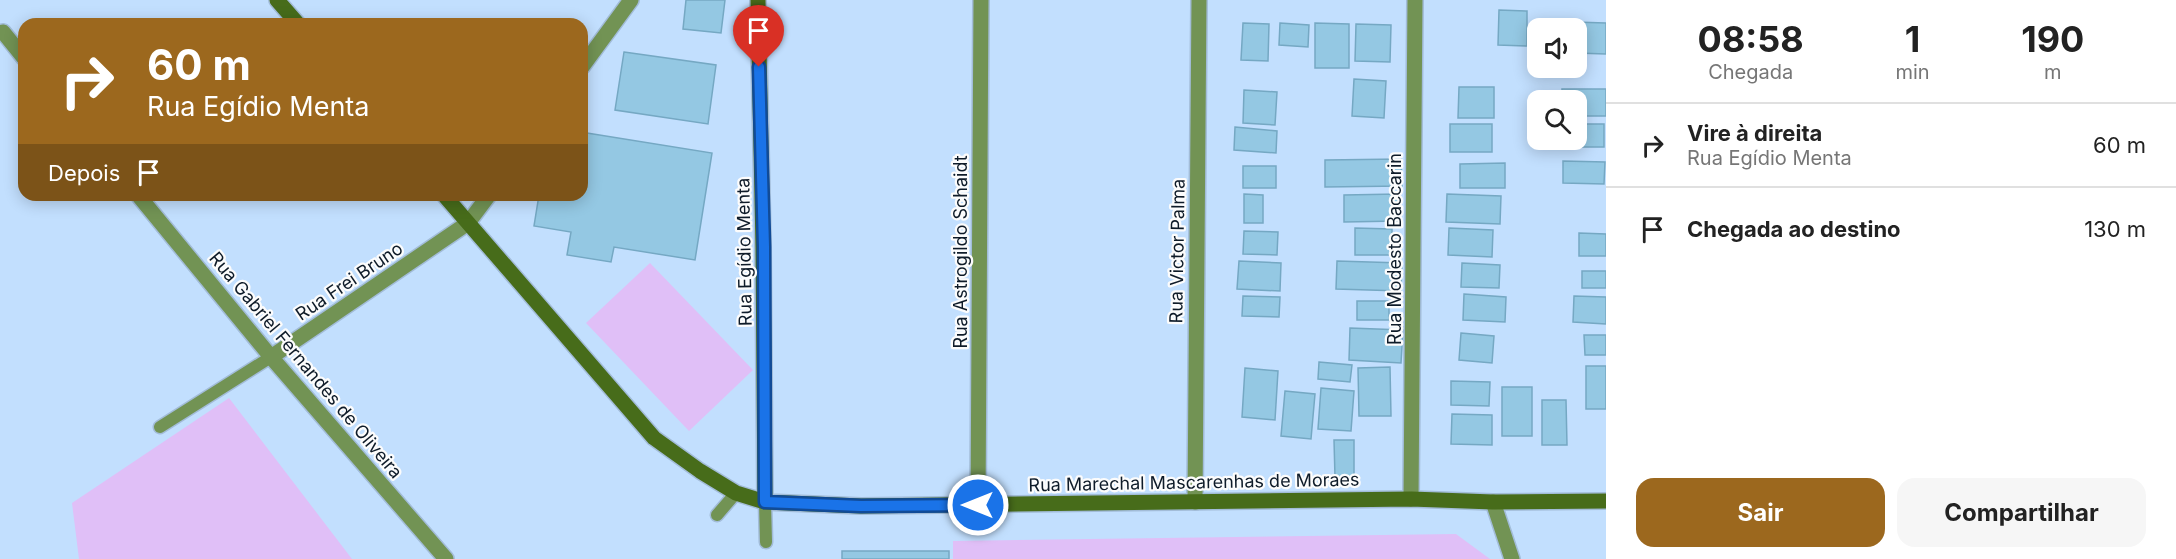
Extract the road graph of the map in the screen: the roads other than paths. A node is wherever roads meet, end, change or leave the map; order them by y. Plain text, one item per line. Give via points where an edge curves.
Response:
1 (277, 0) edge
2 (631, 0) edge
3 (758, 0) edge
4 (981, 0) edge
5 (1199, 0) edge
6 (1415, 0) edge
7 (293, 18) edge
8 (1, 33) edge
9 (18, 51) edge
10 (588, 59) edge
11 (143, 201) edge
12 (449, 201) edge
13 (484, 201) edge
14 (468, 223) junction
15 (271, 357) junction
16 (160, 427) dead end
17 (736, 493) junction
18 (1411, 499) junction
19 (1606, 501) edge
20 (765, 502) junction
21 (1195, 502) junction
22 (1493, 502) junction
23 (978, 505) junction
24 (717, 515) dead end
25 (766, 542) dead end
26 (446, 559) edge
27 (1512, 559) edge

1 - 7 street
2 - 10 street
3 - 20 street, Rua Egídio Menta
4 - 23 street, Rua Astrogildo Schaidt
5 - 21 street, Rua Victor Palma
6 - 18 street, Rua Modesto Baccarin
8 - 9 street
11 - 15 street, Rua Gabriel Fernandes de Oliveira
12 - 14 street, Rua Marechal Mascarenhas de Moraes
13 - 14 street, Rua Frei Bruno
14 - 15 street, Rua Frei Bruno
14 - 17 street, Rua Marechal Mascarenhas de Moraes via 654,438
15 - 16 lane, Rua Frei Bruno
15 - 26 street, Rua Gabriel Fernandes de Oliveira
17 - 20 street, Rua Marechal Mascarenhas de Moraes
17 - 24 lane
18 - 21 street, Rua Marechal Mascarenhas de Moraes
18 - 22 street, Rua Marechal Mascarenhas de Moraes
19 - 22 street, Rua Marechal Mascarenhas de Moraes
20 - 23 street, Rua Marechal Mascarenhas de Moraes
20 - 25 lane
21 - 23 street, Rua Marechal Mascarenhas de Moraes
22 - 27 street

